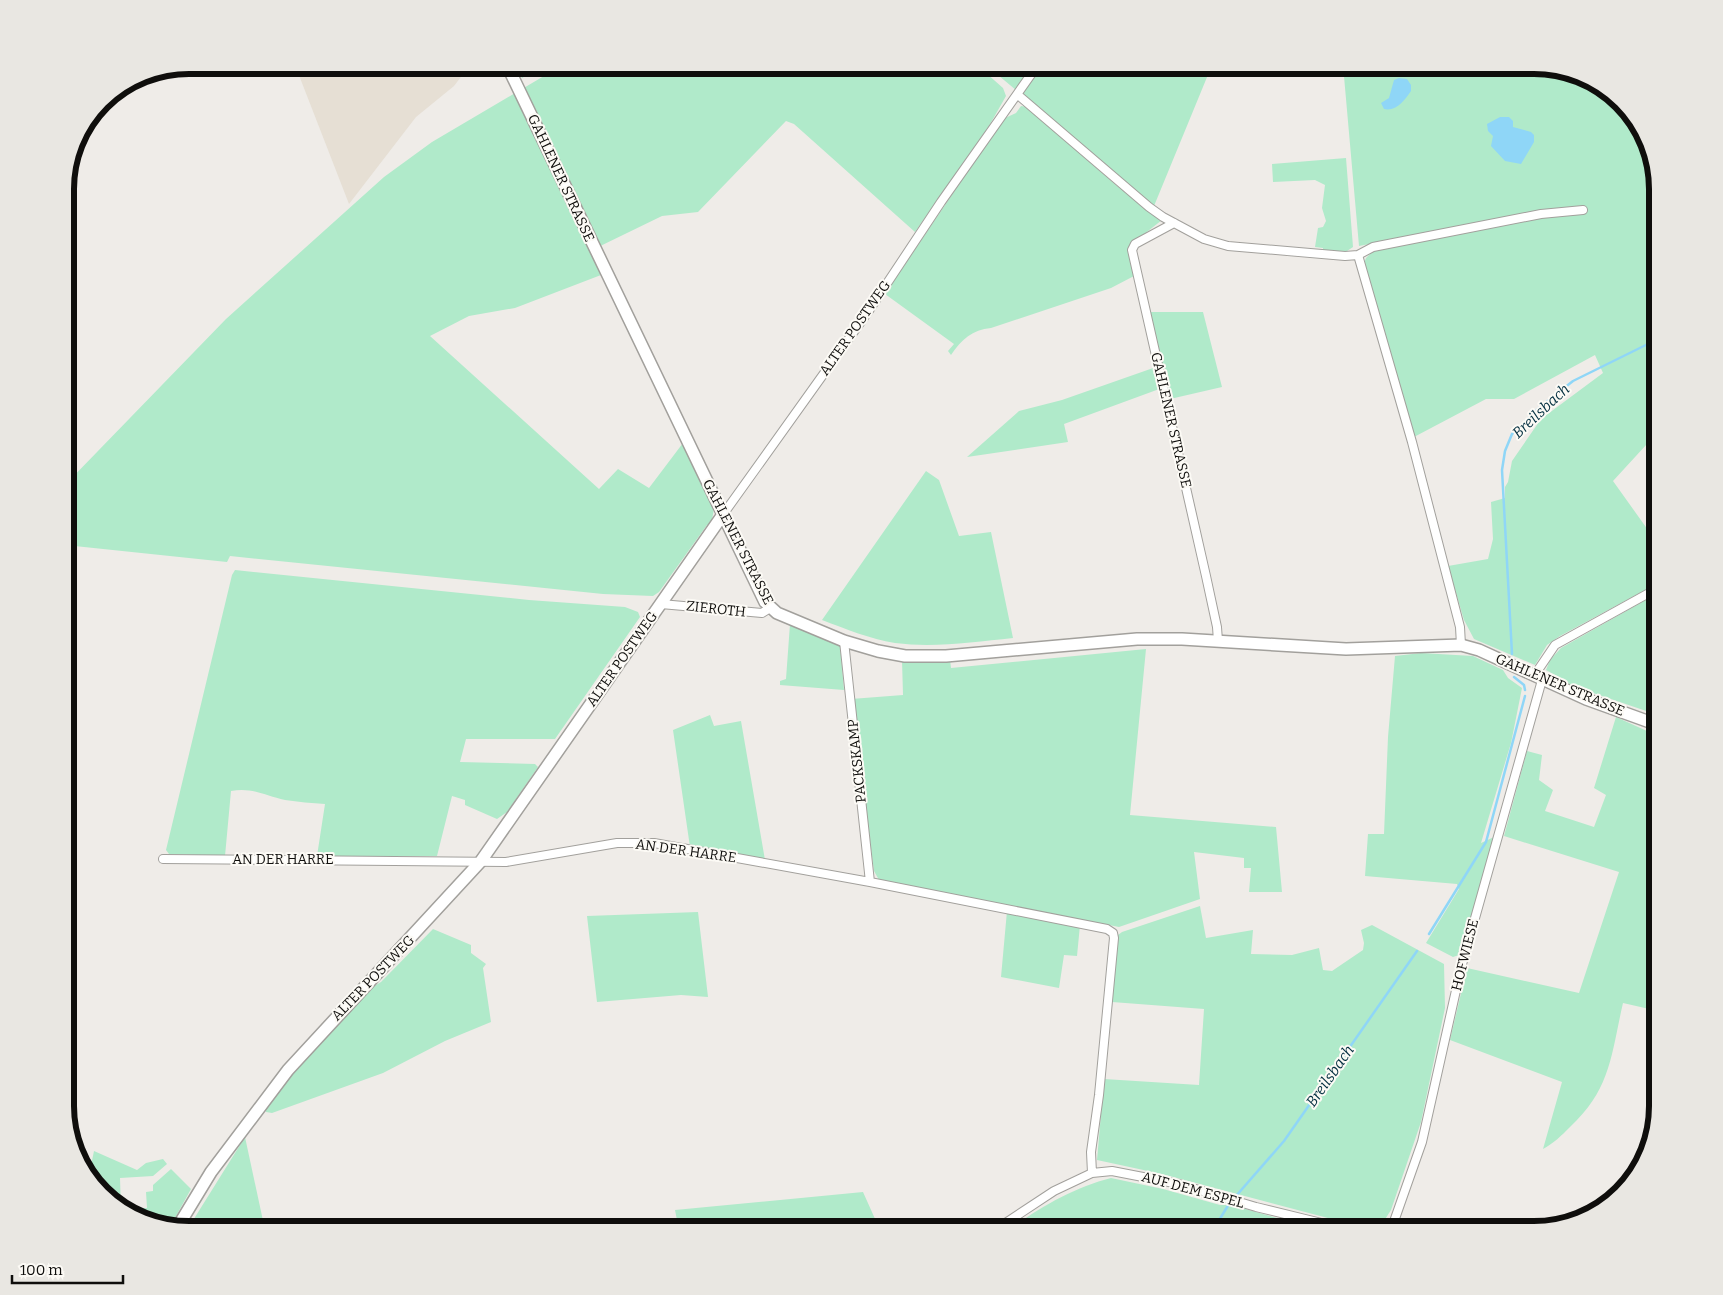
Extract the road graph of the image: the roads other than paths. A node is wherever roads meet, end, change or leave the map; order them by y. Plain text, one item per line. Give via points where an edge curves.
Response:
1 (511, 74) edge
2 (1032, 74) edge
3 (1018, 94) junction
4 (1583, 210) dead end
5 (1174, 223) junction
6 (1358, 255) junction
7 (722, 516) junction
8 (1649, 593) edge
9 (662, 604) junction
10 (770, 608) junction
11 (844, 641) junction
12 (1218, 642) junction
13 (1462, 645) junction
14 (1538, 678) junction
15 (1649, 721) edge
16 (163, 859) dead end
17 (481, 861) junction
18 (870, 882) junction
19 (1092, 1173) junction
20 (181, 1221) edge
21 (1009, 1221) edge
22 (1315, 1221) edge
23 (1394, 1221) edge

1 - 7 main road, GAHLENER STRASSE
2 - 3 street, ALTER POSTWEG
3 - 5 street via 1149,207
3 - 7 street, ALTER POSTWEG via 870,310
4 - 6 street via 1541,214 1373,247
5 - 6 street via 1204,239 1228,246
5 - 12 street, GAHLENER STRASSE via 1135,244 1132,250 1212,601
6 - 13 street via 1412,442
7 - 9 main road, ALTER POSTWEG
7 - 10 main road, GAHLENER STRASSE
8 - 14 street, HOFWIESE via 1555,644
9 - 10 street, ZIEROTH via 762,613
9 - 17 main road, ALTER POSTWEG
10 - 11 main road, GAHLENER STRASSE
11 - 12 main road, GAHLENER STRASSE via 905,656 946,656 1137,640
11 - 18 street, PACKSKAMP
12 - 13 main road, GAHLENER STRASSE via 1346,649
13 - 14 main road, GAHLENER STRASSE via 1480,650
14 - 15 main road, GAHLENER STRASSE
14 - 23 street, HOFWIESE via 1461,968 1422,1142
16 - 17 street, AN DER HARRE
17 - 18 street, AN DER HARRE via 519,861 617,843 654,843
17 - 20 main road, ALTER POSTWEG via 288,1070 211,1172
18 - 19 street, AN DER HARRE via 1107,929 1112,933 1100,1085 1091,1152
19 - 21 street, AUF DEM ESPEL via 1054,1191
19 - 22 street, AUF DEM ESPEL via 1112,1171 1142,1176

